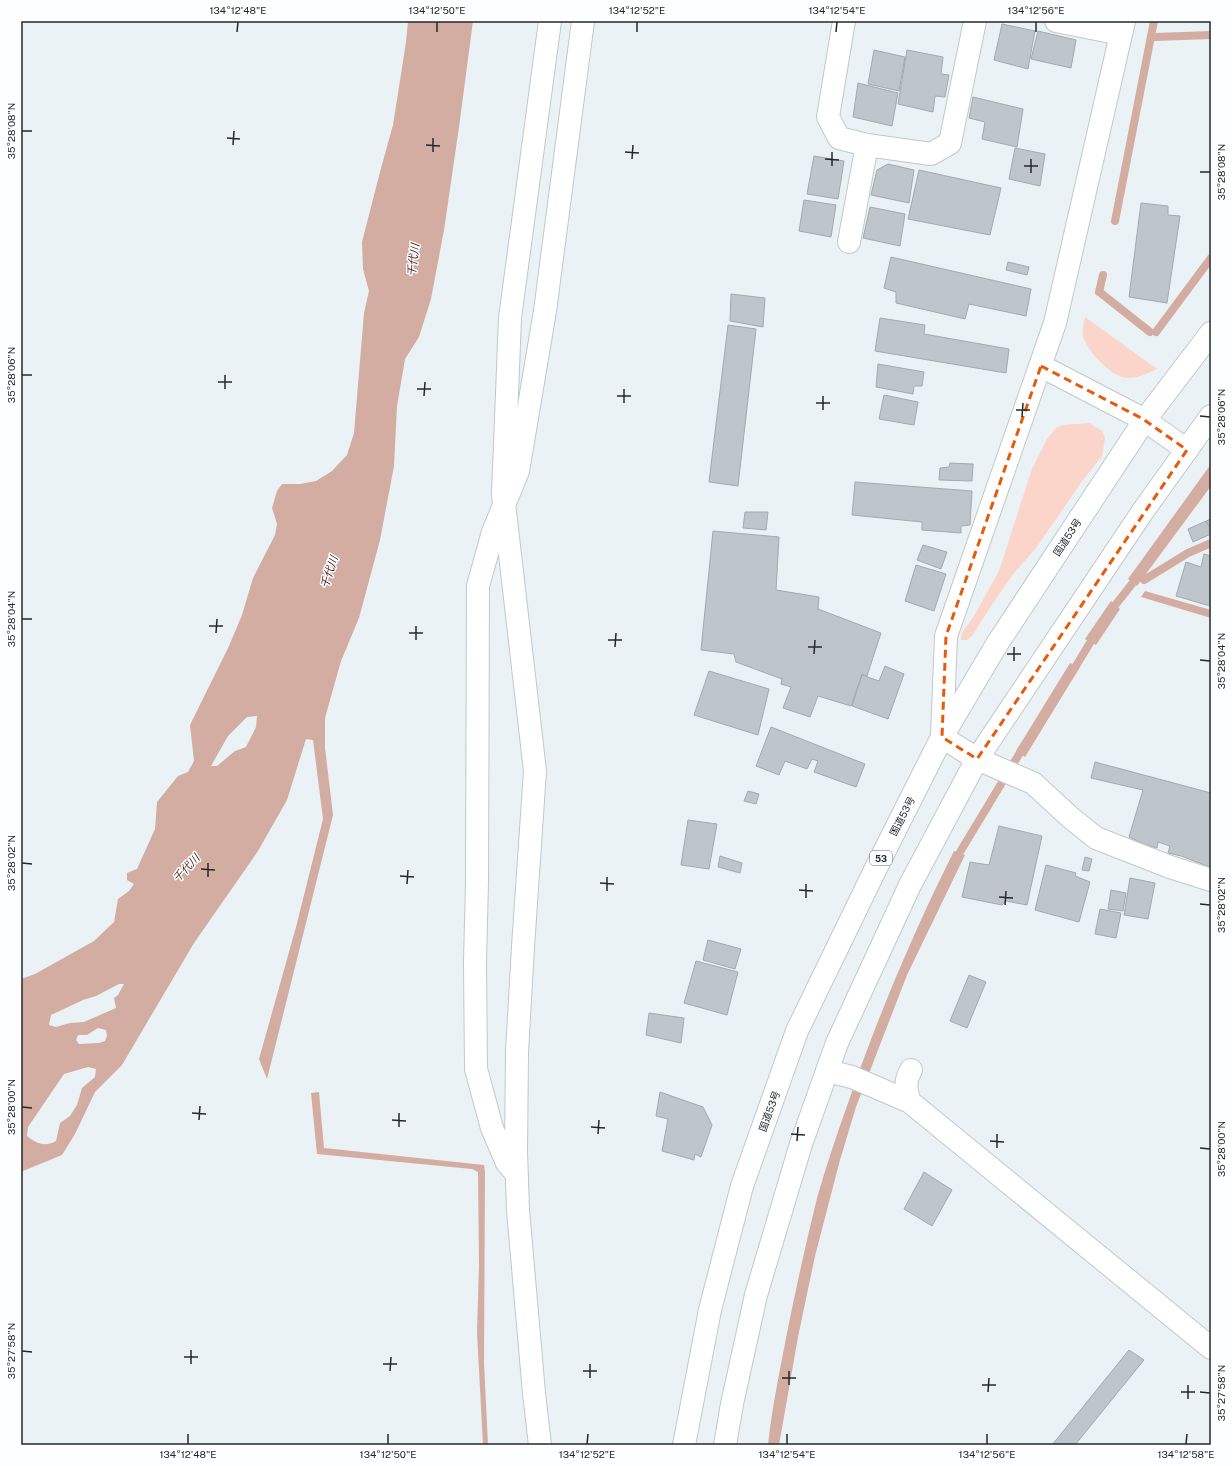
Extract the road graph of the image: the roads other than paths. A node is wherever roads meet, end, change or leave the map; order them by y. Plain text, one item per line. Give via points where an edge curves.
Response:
1 (550, 21) edge
2 (583, 21) edge
3 (844, 21) edge
4 (975, 21) edge
5 (1056, 21) edge
6 (1122, 28) edge
7 (868, 145) junction
8 (849, 242) dead end
9 (1211, 333) edge
10 (1041, 366) junction
11 (1211, 416) edge
12 (1144, 420) junction
13 (1188, 450) junction
14 (504, 504) junction
15 (942, 737) junction
16 (977, 759) junction
17 (1211, 880) edge
18 (911, 1070) dead end
19 (827, 1071) junction
20 (910, 1102) junction
21 (517, 1174) junction
22 (1211, 1348) edge
23 (540, 1445) edge
24 (684, 1445) edge
25 (725, 1445) edge

1 - 14 main road via 510,318
2 - 14 main road via 545,311 518,471
3 - 7 main road via 828,117 839,138
4 - 7 main road via 950,143 931,154
5 - 6 main road
6 - 10 main road via 1055,323
7 - 8 main road
9 - 12 main road, 国道53号 / 53
10 - 12 main road
10 - 15 main road via 946,636
11 - 13 main road
12 - 13 main road
12 - 15 main road, 国道53号 / 53 via 997,644
13 - 16 main road via 1143,511
14 - 21 main road via 536,771 517,1052
14 - 21 main road via 478,586 477,874 474,962 476,1069 492,1128 507,1163
15 - 16 main road
15 - 24 main road, 国道53号 / 53 via 795,1039 742,1186 710,1310
16 - 17 main road via 1033,783 1096,838
16 - 19 main road via 910,886 837,1043
18 - 20 main road via 905,1088
19 - 20 main road via 852,1077
19 - 25 main road via 801,1144 756,1295
20 - 22 main road
21 - 23 main road via 518,1210

